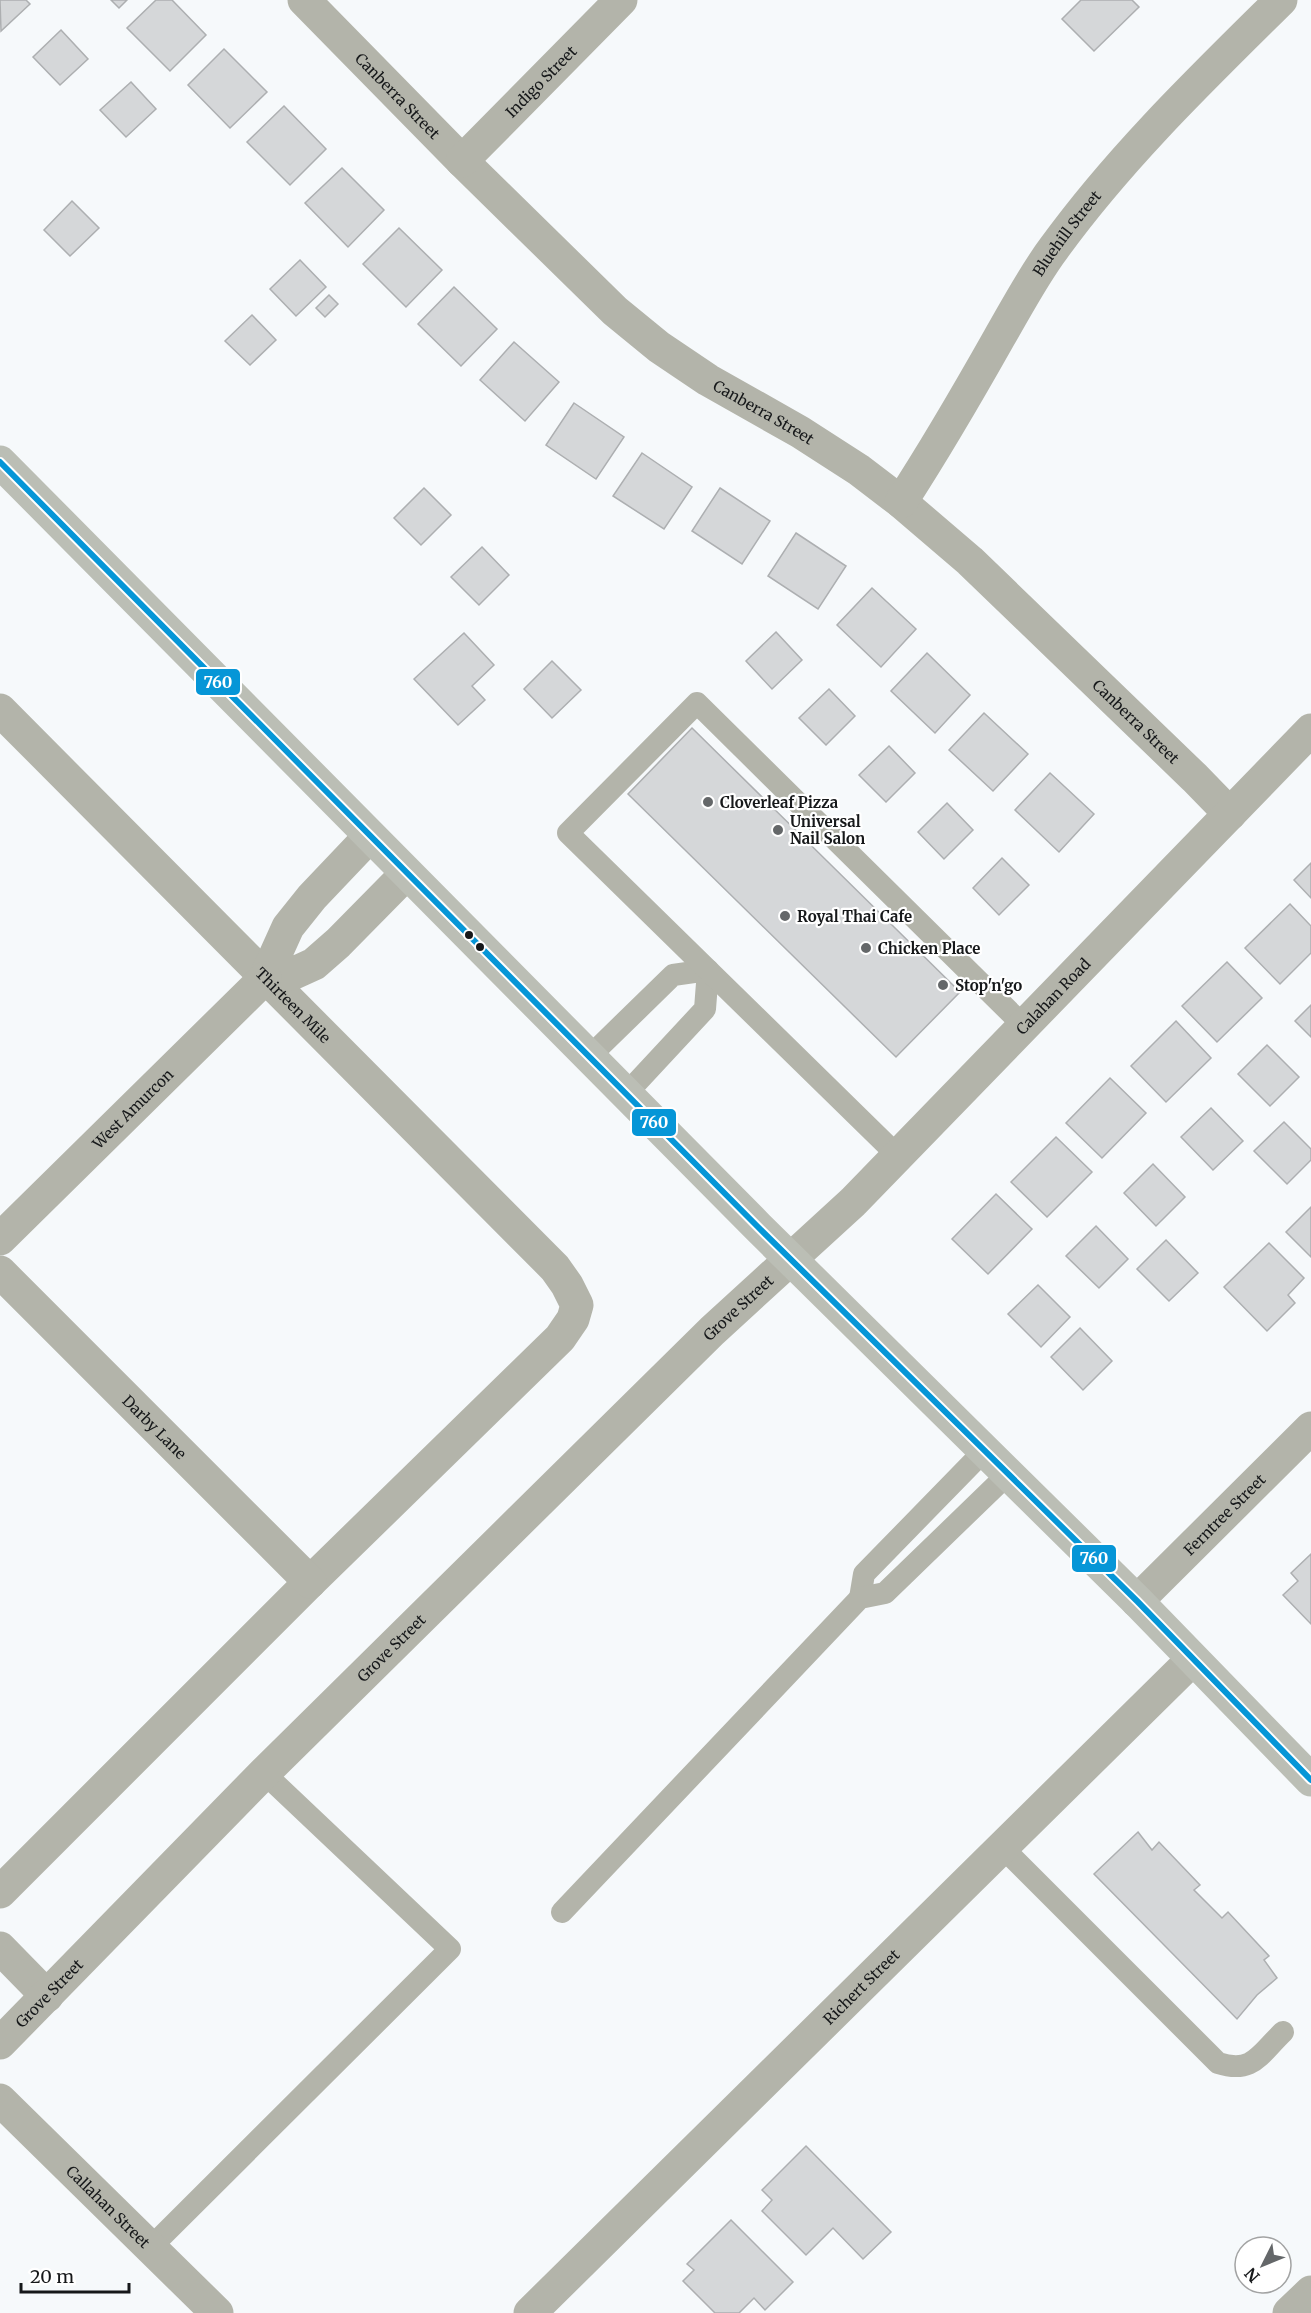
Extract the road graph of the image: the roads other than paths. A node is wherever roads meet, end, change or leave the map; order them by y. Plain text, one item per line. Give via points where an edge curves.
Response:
1 (304, 0) edge
2 (621, 0) edge
3 (1281, 0) edge
4 (462, 161) junction
5 (0, 462) edge
6 (901, 502) junction
7 (0, 710) edge
8 (1311, 730) edge
9 (1230, 814) junction
10 (369, 837) junction
11 (406, 874) junction
12 (708, 970) junction
13 (265, 978) junction
14 (1024, 1026) junction
15 (589, 1058) junction
16 (626, 1094) junction
17 (898, 1156) junction
18 (0, 1239) edge
19 (791, 1260) junction
20 (0, 1272) edge
21 (1311, 1428) edge
22 (984, 1451) junction
23 (1008, 1474) junction
24 (310, 1582) junction
25 (860, 1598) junction
26 (1137, 1601) junction
27 (1192, 1660) junction
28 (264, 1773) junction
29 (1311, 1780) edge
30 (1002, 1847) junction
31 (0, 1892) edge
32 (562, 1912) dead end
33 (0, 1948) edge
34 (47, 1996) junction
35 (1283, 2032) dead end
36 (0, 2043) edge
37 (0, 2100) edge
38 (151, 2247) junction
39 (1311, 2292) edge
40 (217, 2313) edge
41 (530, 2313) edge
42 (1289, 2313) edge

1 - 4 street, Canberra Street
2 - 4 street, Indigo Street
3 - 6 street, Bluehill Street via 1141,141 1063,235
4 - 6 street, Canberra Street via 578,277 659,347 800,432
5 - 10 main road
6 - 9 street, Canberra Street via 970,561
7 - 13 street, Thirteen Mile
8 - 9 street, Calahan Road
9 - 14 street, Calahan Road
10 - 11 main road
10 - 13 street, West Amurcon via 288,927
11 - 13 street via 314,964 292,974
11 - 15 main road
12 - 14 lane via 568,833 697,703
12 - 15 lane via 674,975
12 - 16 lane via 705,1008
12 - 17 lane
13 - 18 street, West Amurcon
13 - 24 street, Thirteen Mile via 555,1268 577,1305 560,1338
14 - 17 street, Calahan Road
15 - 16 main road
16 - 19 main road
17 - 19 street, Calahan Road
19 - 22 main road
19 - 28 street, Grove Street via 712,1331
20 - 24 street, Darby Lane
21 - 26 street, Ferntree Street
22 - 23 main road
22 - 25 lane via 864,1574
23 - 25 lane via 885,1593
23 - 26 main road
24 - 31 street
25 - 32 lane
26 - 27 main road
27 - 29 main road
27 - 30 street, Richert Street
28 - 34 street, Grove Street
28 - 38 lane via 450,1949
30 - 35 lane via 1218,2062 1234,2068 1249,2065
30 - 41 street, Richert Street
33 - 34 street
34 - 36 street, Grove Street
37 - 38 street, Callahan Street
38 - 40 street, Callahan Street
39 - 42 street

